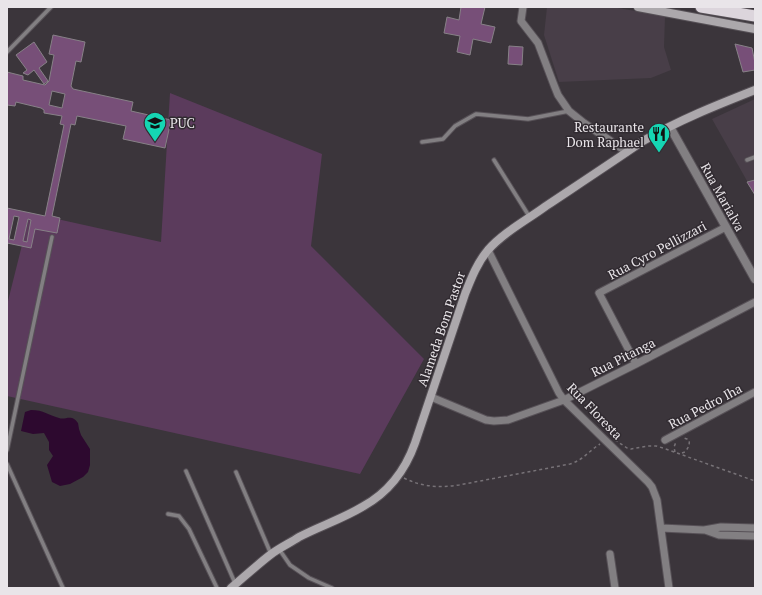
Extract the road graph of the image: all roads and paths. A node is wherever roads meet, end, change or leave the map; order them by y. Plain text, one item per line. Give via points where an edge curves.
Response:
1 (51, 7) edge
2 (523, 7) edge
3 (638, 7) edge
4 (701, 7) edge
5 (755, 16) edge
6 (755, 29) edge
7 (7, 52) edge
8 (755, 90) edge
9 (569, 111) junction
10 (670, 126) junction
11 (422, 142) dead end
12 (627, 152) junction
13 (755, 157) edge
14 (494, 160) dead end
15 (747, 160) dead end
16 (530, 217) junction
17 (726, 227) junction
18 (52, 237) dead end
19 (488, 250) junction
20 (755, 279) edge
21 (755, 302) edge
22 (636, 364) junction
23 (755, 392) edge
24 (431, 397) junction
25 (564, 400) junction
26 (682, 439) dead end
27 (666, 440) dead end
28 (607, 442) junction
29 (676, 442) dead end
30 (7, 450) edge
31 (675, 452) junction
32 (680, 453) junction
33 (7, 464) edge
34 (186, 471) dead end
35 (236, 472) dead end
36 (7, 473) edge
37 (399, 476) junction
38 (12, 477) junction
39 (755, 481) edge
40 (168, 514) dead end
41 (661, 528) junction
42 (755, 528) edge
43 (704, 530) junction
44 (755, 536) edge
45 (279, 549) junction
46 (271, 554) junction
47 (610, 554) dead end
48 (233, 586) edge
49 (63, 588) edge
50 (217, 588) edge
51 (332, 588) edge
52 (615, 588) edge
53 (668, 588) edge

1 - 7 lane
2 - 9 street via 521,21 538,43 558,95
3 - 6 main road
4 - 5 highway
8 - 10 main road, Alameda Bom Pastor
9 - 11 lane via 528,120 476,114 455,126 443,139
9 - 12 street
10 - 12 main road, Alameda Bom Pastor
10 - 17 street, Rua Marialva
12 - 16 main road, Alameda Bom Pastor
13 - 15 lane
14 - 16 lane
16 - 19 main road, Alameda Bom Pastor
17 - 20 street, Rua Marialva
17 - 22 street, Rua Cyro Pellizzari via 599,293
18 - 30 lane
19 - 24 main road, Alameda Bom Pastor via 476,268 465,294
19 - 25 street, Rua Floresta via 555,387
21 - 22 street, Rua Pitanga
22 - 25 street, Rua Pitanga
23 - 27 street, Rua Pedro Iha
24 - 25 street, Rua Pitanga via 494,421 508,420
24 - 37 main road, Alameda Bom Pastor via 412,452
25 - 28 street, Rua Floresta
26 - 32 path via 687,438 689,444 688,449
28 - 31 path via 616,440 631,449 656,446
28 - 37 path via 594,448 579,461 570,464 460,485 430,486
28 - 41 street, Rua Floresta via 652,487 658,500
29 - 31 path
31 - 32 path
32 - 39 path
33 - 38 lane
34 - 48 lane
35 - 46 lane
36 - 38 lane
37 - 45 main road, Alameda Bom Pastor via 363,507
38 - 49 lane
40 - 50 lane via 179,516 190,529
41 - 43 street
41 - 53 street, Rua Floresta
42 - 43 street via 721,526
43 - 44 street via 719,535
45 - 46 main road, Alameda Bom Pastor
45 - 51 lane via 290,565 309,578
46 - 48 main road, Alameda Bom Pastor
47 - 52 street

